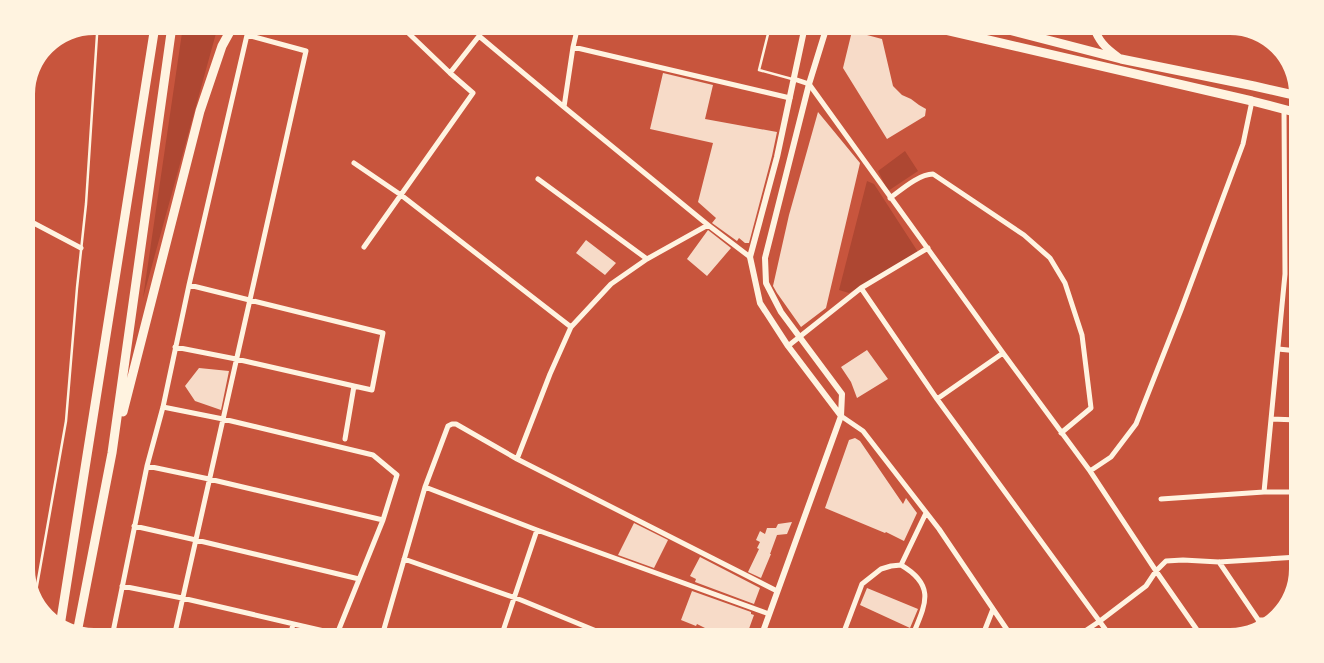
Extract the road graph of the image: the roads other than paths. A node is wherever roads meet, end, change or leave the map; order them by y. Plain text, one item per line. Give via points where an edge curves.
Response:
1 (97, 35) edge
2 (154, 35) edge
3 (171, 35) edge
4 (228, 35) edge
5 (247, 35) joint
6 (410, 35) edge
7 (576, 35) edge
8 (768, 35) edge
9 (803, 35) edge
10 (824, 35) edge
11 (967, 35) edge
12 (1023, 35) edge
13 (1096, 35) edge
14 (480, 36) joint
15 (574, 47) junction
16 (1121, 58) junction
17 (450, 74) junction
18 (794, 79) junction
19 (810, 84) junction
20 (1289, 94) edge
21 (790, 98) junction
22 (1252, 101) junction
23 (564, 107) junction
24 (1284, 109) junction
25 (1289, 110) edge
26 (354, 163) dead end
27 (538, 179) dead end
28 (401, 195) junction
29 (890, 198) junction
30 (35, 224) edge
31 (708, 225) junction
32 (364, 247) dead end
33 (81, 248) junction
34 (928, 248) junction
35 (750, 256) junction
36 (647, 259) junction
37 (189, 285) junction
38 (861, 288) junction
39 (250, 299) junction
40 (571, 327) junction
41 (800, 337) junction
42 (788, 346) junction
43 (176, 347) junction
44 (1278, 349) junction
45 (1289, 350) edge
46 (1003, 353) junction
47 (236, 359) junction
48 (354, 386) junction
49 (937, 399) junction
50 (162, 407) junction
51 (841, 416) junction
52 (1271, 419) junction
53 (223, 420) junction
54 (1289, 420) edge
55 (1061, 433) junction
56 (345, 439) dead end
57 (112, 453) junction
58 (517, 459) junction
59 (147, 466) junction
60 (1090, 471) junction
61 (209, 479) junction
62 (425, 487) junction
63 (1264, 492) junction
64 (1289, 492) edge
65 (1161, 499) dead end
66 (926, 513) junction
67 (383, 520) junction
68 (134, 526) junction
69 (537, 530) junction
70 (196, 540) junction
71 (1289, 558) edge
72 (404, 559) junction
73 (1219, 562) junction
74 (901, 565) junction
75 (1156, 571) junction
76 (359, 579) junction
77 (37, 585) edge
78 (122, 586) junction
79 (777, 591) junction
80 (182, 598) junction
81 (514, 598) junction
82 (993, 609) junction
83 (769, 614) junction
84 (61, 618) edge
85 (1258, 620) edge
86 (1100, 621) junction
87 (293, 624) junction
88 (78, 626) edge
89 (114, 628) edge
90 (176, 628) edge
91 (292, 628) edge
92 (311, 628) edge
93 (339, 628) edge
94 (384, 628) edge
95 (505, 628) edge
96 (589, 628) edge
97 (764, 628) edge
98 (845, 628) edge
99 (916, 628) edge
100 (986, 628) edge
101 (1006, 628) edge
102 (1090, 628) edge
103 (1105, 628) edge
104 (1196, 628) edge

1 - 33 lane
2 - 84 highway
3 - 57 highway
4 - 57 highway via 200,111
5 - 37 street
5 - 39 street via 306,51
6 - 17 street
7 - 15 street
8 - 18 lane via 759,70
9 - 18 street
10 - 19 street
11 - 22 highway
12 - 16 highway
13 - 16 main road via 1106,49
14 - 17 street
14 - 23 street
15 - 21 street
15 - 23 street
16 - 20 highway
17 - 28 street via 473,93
18 - 19 street
18 - 21 street
19 - 29 street
19 - 41 street via 765,258 766,284
21 - 35 street
22 - 24 highway
22 - 60 street via 1243,144 1136,424 1112,457
23 - 31 street
24 - 25 highway
24 - 44 street via 1285,274
26 - 28 street
27 - 36 street
28 - 32 street
28 - 40 street
29 - 34 street
29 - 55 street via 927,174 933,174 1024,236 1050,258 1066,283 1082,335 1091,408
30 - 33 street
31 - 35 street
31 - 36 street
33 - 77 lane via 66,421
34 - 38 street
34 - 46 street
35 - 42 street via 760,303
36 - 40 street via 611,284
37 - 39 street
37 - 43 street
38 - 41 street
38 - 49 street
39 - 47 street
39 - 48 street via 383,333 372,390
40 - 58 street
41 - 42 street
41 - 51 street via 842,394
42 - 51 street
43 - 47 street
43 - 50 street
44 - 45 street
44 - 52 street
46 - 49 street
46 - 55 street
47 - 48 street
47 - 53 street
48 - 56 street
49 - 86 street
50 - 53 street
50 - 59 street
51 - 66 street via 862,432
51 - 79 street
52 - 54 street
52 - 63 street
53 - 61 street
53 - 67 street via 373,455 397,475
55 - 60 street
57 - 88 highway
58 - 62 street via 452,424 448,426
58 - 79 street
59 - 61 street
59 - 68 street
60 - 75 street
61 - 67 street
61 - 70 street
62 - 69 street
62 - 72 street
63 - 64 street
63 - 65 street
66 - 74 street
66 - 82 street
67 - 76 street
68 - 70 street
68 - 78 street
69 - 81 street
69 - 83 street
70 - 76 street
70 - 80 street
71 - 73 street
72 - 81 street
72 - 94 street
73 - 75 street via 1166,561
73 - 85 street
74 - 98 street via 881,569 862,584
74 - 99 street via 912,571 925,593 925,605
75 - 86 street via 1146,586
75 - 104 street
76 - 93 street
78 - 80 street
78 - 89 street
79 - 83 street
80 - 87 street
80 - 90 street
81 - 95 street
81 - 96 street
82 - 100 street
82 - 101 street
83 - 97 street
86 - 102 street
86 - 103 street
87 - 91 street
87 - 92 street

